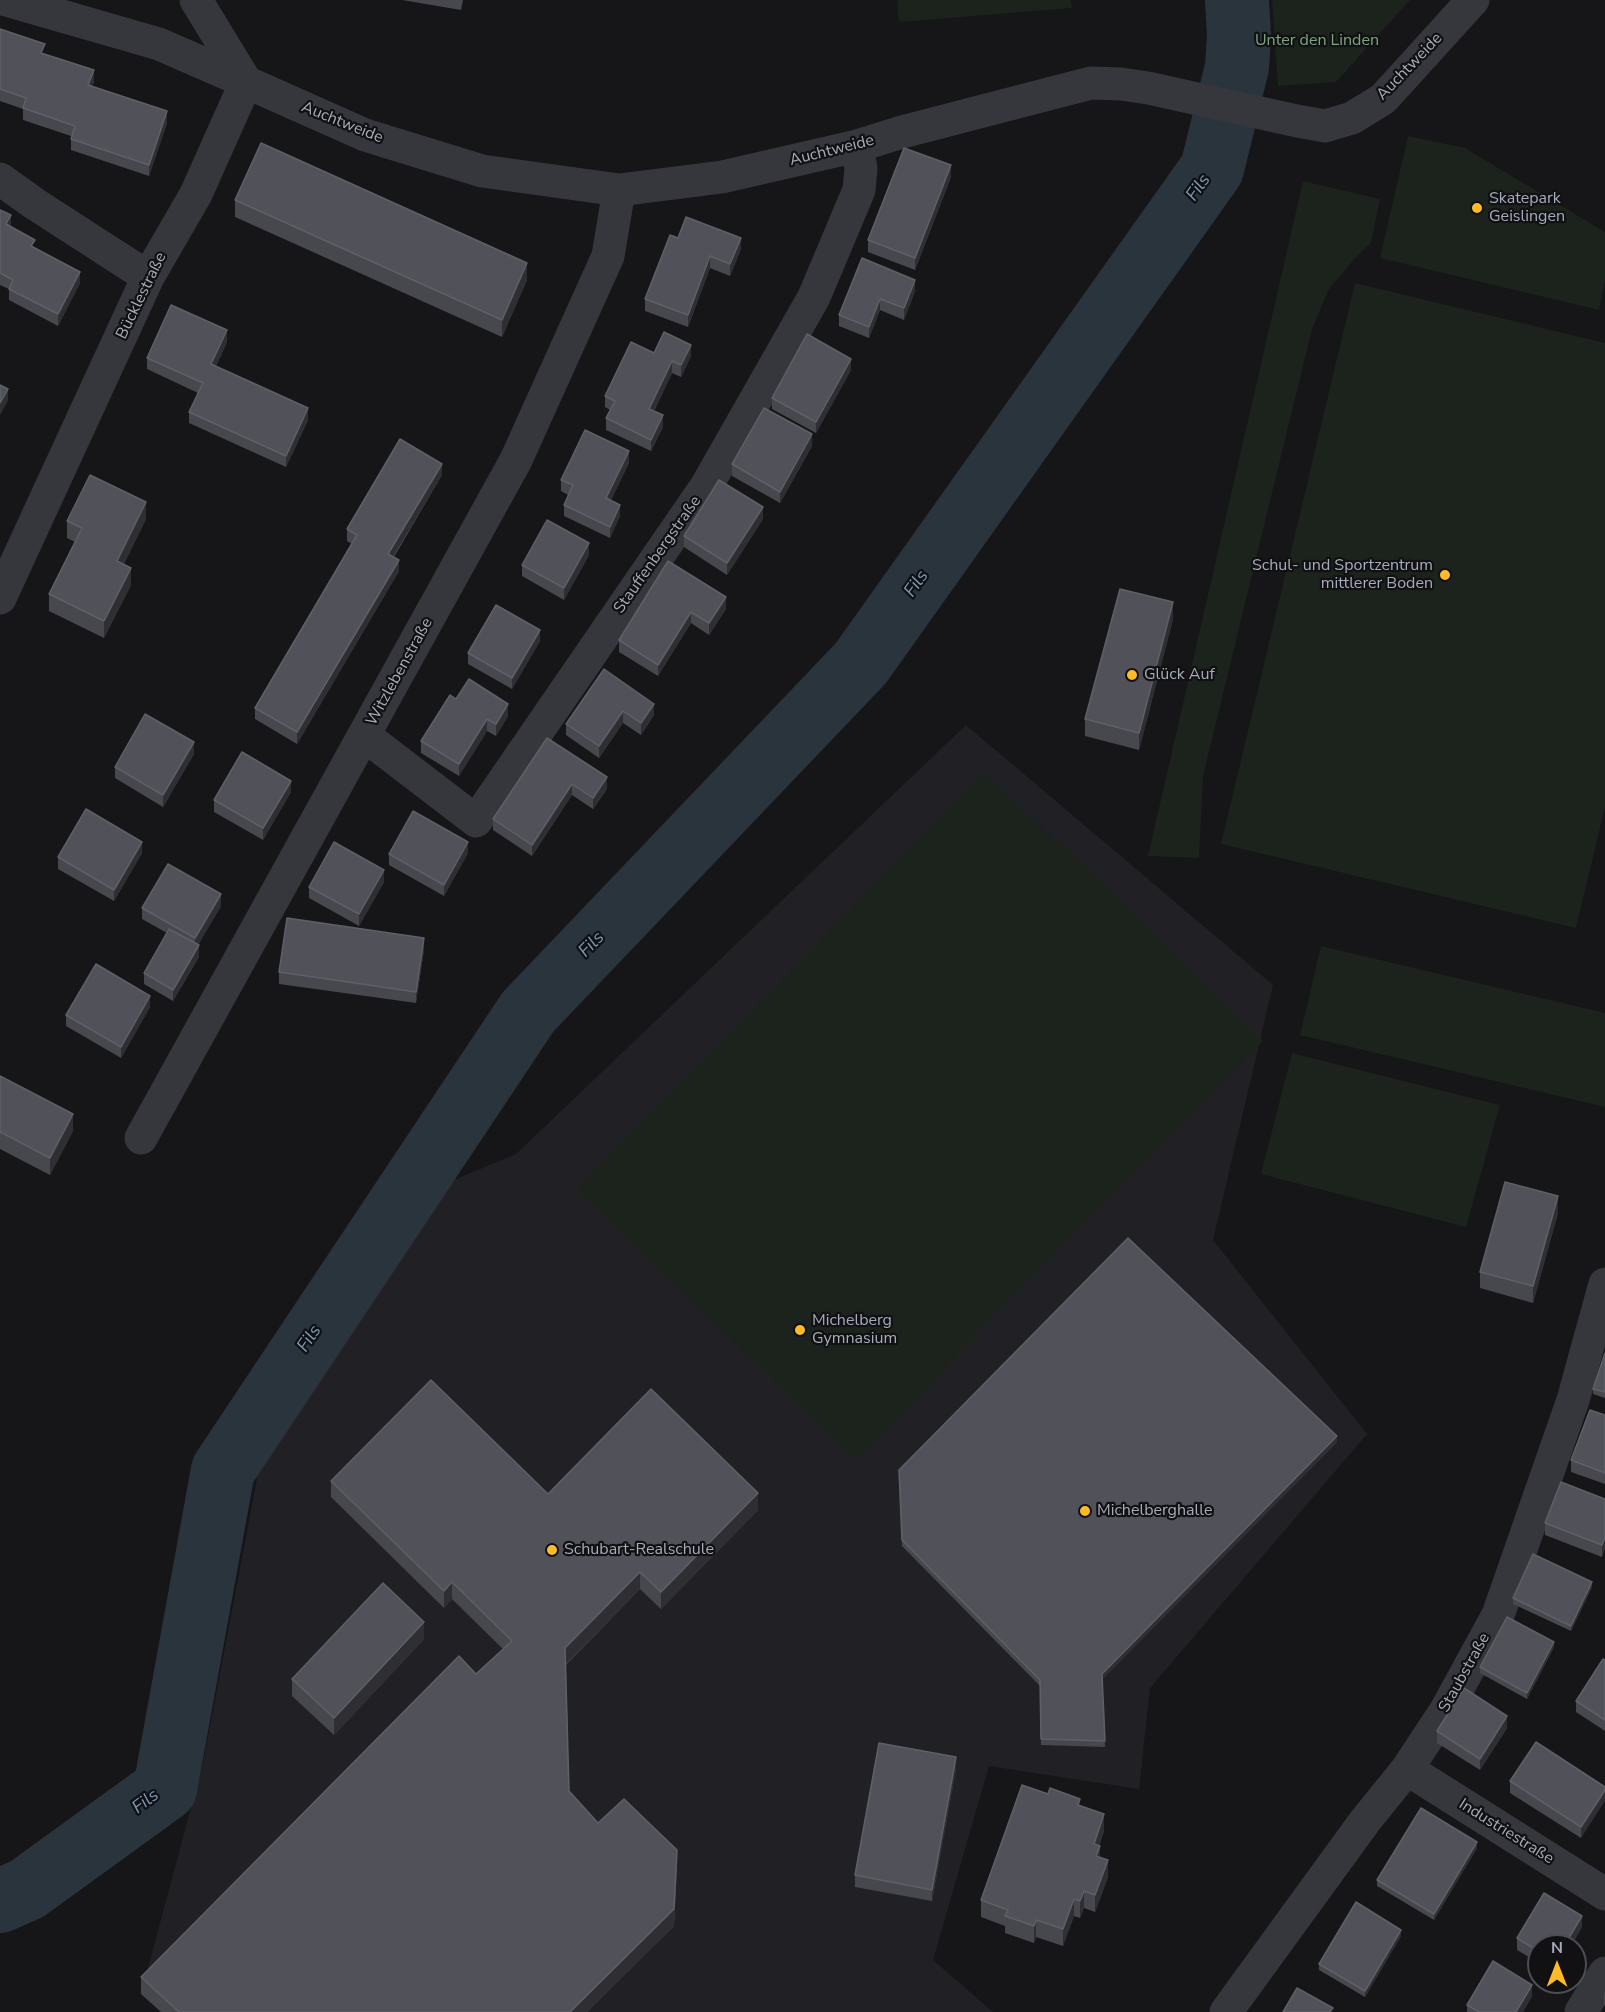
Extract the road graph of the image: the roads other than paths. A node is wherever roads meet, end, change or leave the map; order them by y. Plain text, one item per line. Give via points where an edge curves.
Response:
1 (6, 0) edge
2 (196, 0) edge
3 (1473, 0) edge
4 (246, 82) junction
5 (857, 146) junction
6 (0, 179) edge
7 (619, 190) junction
8 (148, 278) junction
9 (0, 598) edge
10 (365, 736) junction
11 (141, 1138) dead end
12 (1605, 1284) edge
13 (1407, 1769) junction
14 (1605, 1894) edge
15 (1605, 1973) edge
16 (1226, 2012) edge
17 (1581, 2012) edge

1 - 4 street via 159,44
2 - 4 street
3 - 5 street, Auchtweide via 1383,99 1352,118 1325,126 1148,88 1091,83
4 - 7 street, Auchtweide via 365,135 482,171
4 - 8 street, Bücklestraße via 196,194
5 - 7 street, Auchtweide via 722,177
5 - 10 street, Stauffenbergstraße via 859,190 814,297 707,485 476,821
6 - 8 street
7 - 10 street, Witzlebenstraße via 608,256 516,460
8 - 9 street, Bücklestraße
10 - 11 street, Witzlebenstraße
12 - 13 street, Staubstraße via 1573,1400 1498,1615 1446,1710
13 - 14 street, Industriestraße
13 - 16 street, Staubstraße
15 - 17 street

